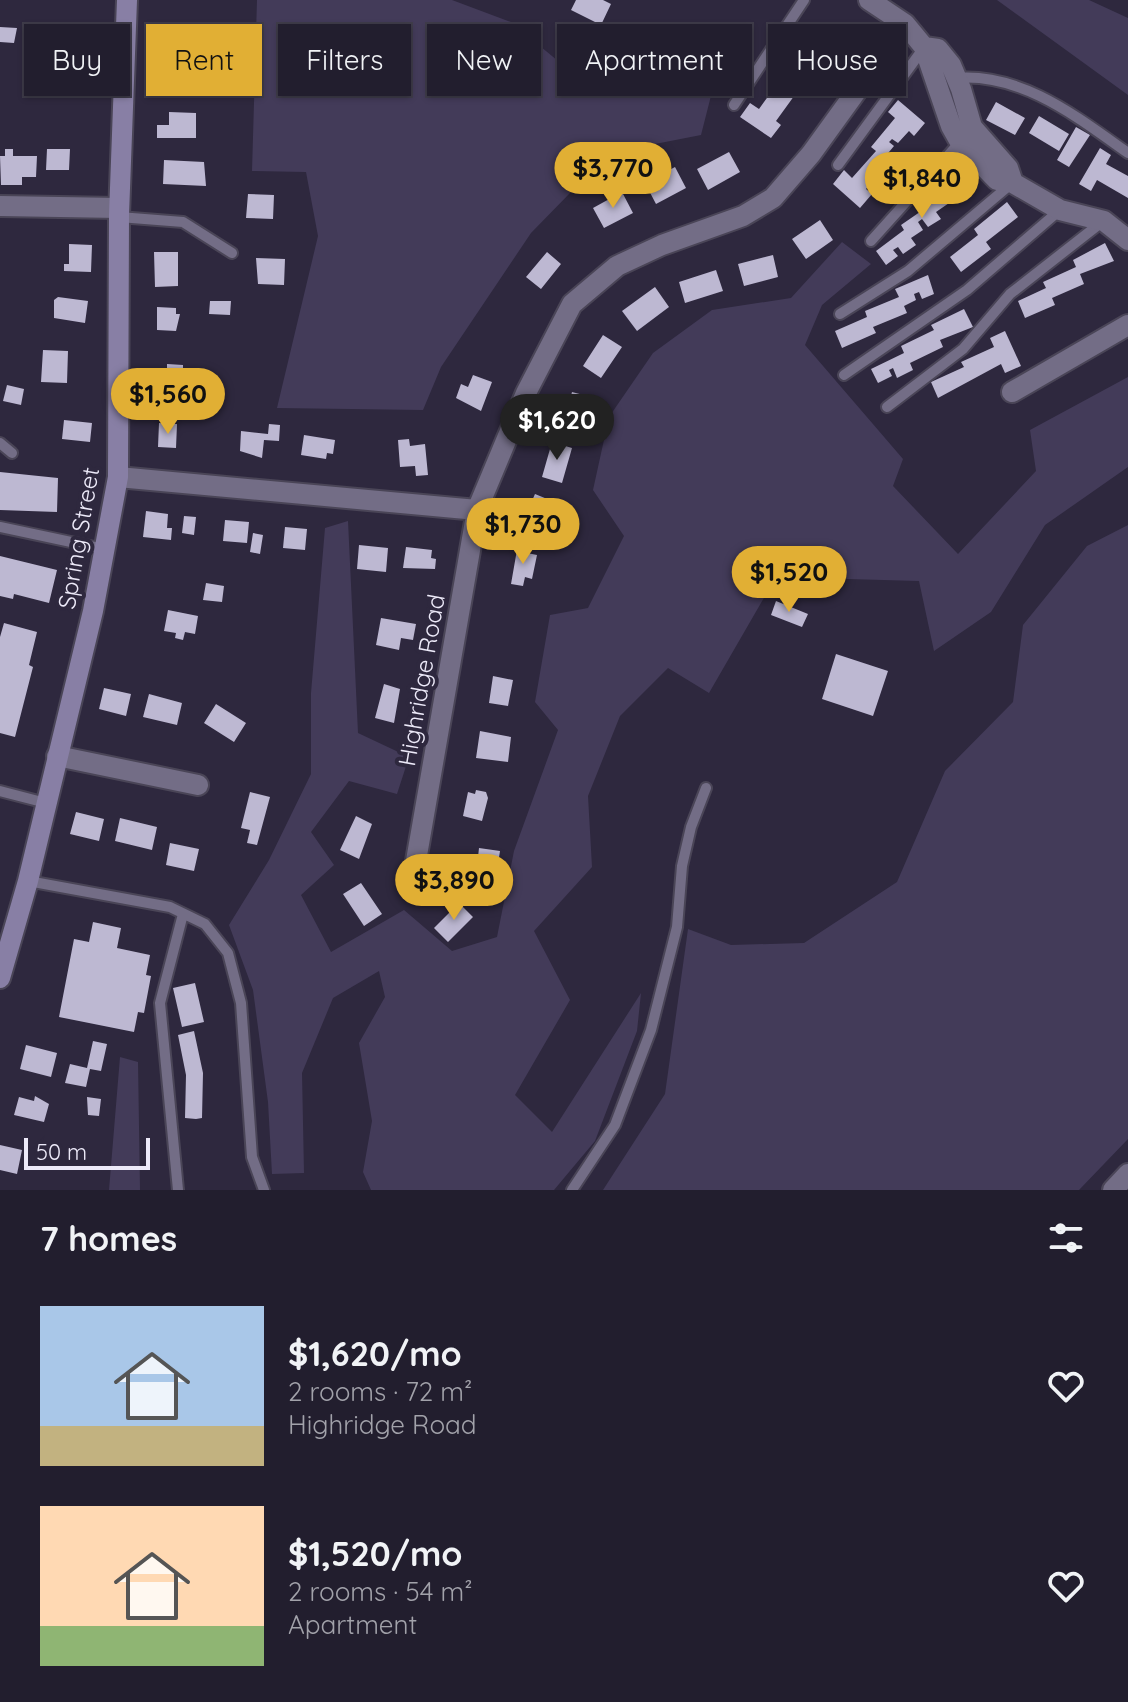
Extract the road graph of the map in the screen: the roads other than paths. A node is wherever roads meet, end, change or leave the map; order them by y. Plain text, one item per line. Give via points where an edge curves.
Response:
1 (127, 0) edge
2 (804, 0) edge
3 (869, 0) edge
4 (905, 24) edge
5 (906, 25) edge
6 (924, 47) junction
7 (947, 81) junction
8 (853, 96) edge
9 (734, 105) dead end
10 (960, 142) junction
11 (1128, 153) edge
12 (838, 165) dead end
13 (1013, 183) junction
14 (0, 206) edge
15 (1060, 210) junction
16 (119, 212) junction
17 (1104, 221) junction
18 (1128, 240) edge
19 (871, 241) dead end
20 (232, 253) dead end
21 (840, 314) dead end
22 (1128, 325) edge
23 (844, 375) dead end
24 (1012, 392) dead end
25 (887, 407) dead end
26 (0, 443) edge
27 (12, 453) dead end
28 (118, 477) junction
29 (477, 510) junction
30 (0, 527) edge
31 (104, 549) junction
32 (57, 756) junction
33 (198, 785) dead end
34 (706, 788) dead end
35 (0, 791) edge
36 (46, 803) junction
37 (416, 861) dead end
38 (28, 881) junction
39 (183, 914) junction
40 (0, 978) edge
41 (1128, 1174) edge
42 (178, 1190) edge
43 (264, 1190) edge
44 (572, 1190) edge
45 (1113, 1190) edge

1 - 16 main road, Spring Street
2 - 9 lane
3 - 4 street
5 - 6 street
6 - 7 street
6 - 12 lane
7 - 10 street via 951,126
7 - 11 lane via 993,78 1028,90
7 - 13 street via 972,127 1008,168
8 - 29 street, Highridge Road via 773,198 743,216 617,266 572,304 526,393
10 - 13 street via 997,180
10 - 19 lane
13 - 15 street
13 - 21 lane via 908,271
14 - 16 street
15 - 17 street
15 - 23 lane via 967,290
16 - 20 lane via 183,222
16 - 28 main road, Spring Street
17 - 18 street
17 - 25 lane via 1010,294 963,349
22 - 24 street
26 - 27 lane
28 - 29 street
28 - 31 main road, Spring Street
29 - 37 street, Highridge Road
30 - 31 lane
31 - 32 main road, Spring Street
32 - 33 street
32 - 36 main road, Spring Street
34 - 44 lane via 685,853 677,927 651,1030 615,1125
35 - 36 lane
36 - 38 main road, Spring Street
38 - 39 lane via 170,907
38 - 40 main road, Spring Street
39 - 42 lane via 160,1003
39 - 43 lane via 205,924 228,953 241,1003 252,1157
41 - 45 street

